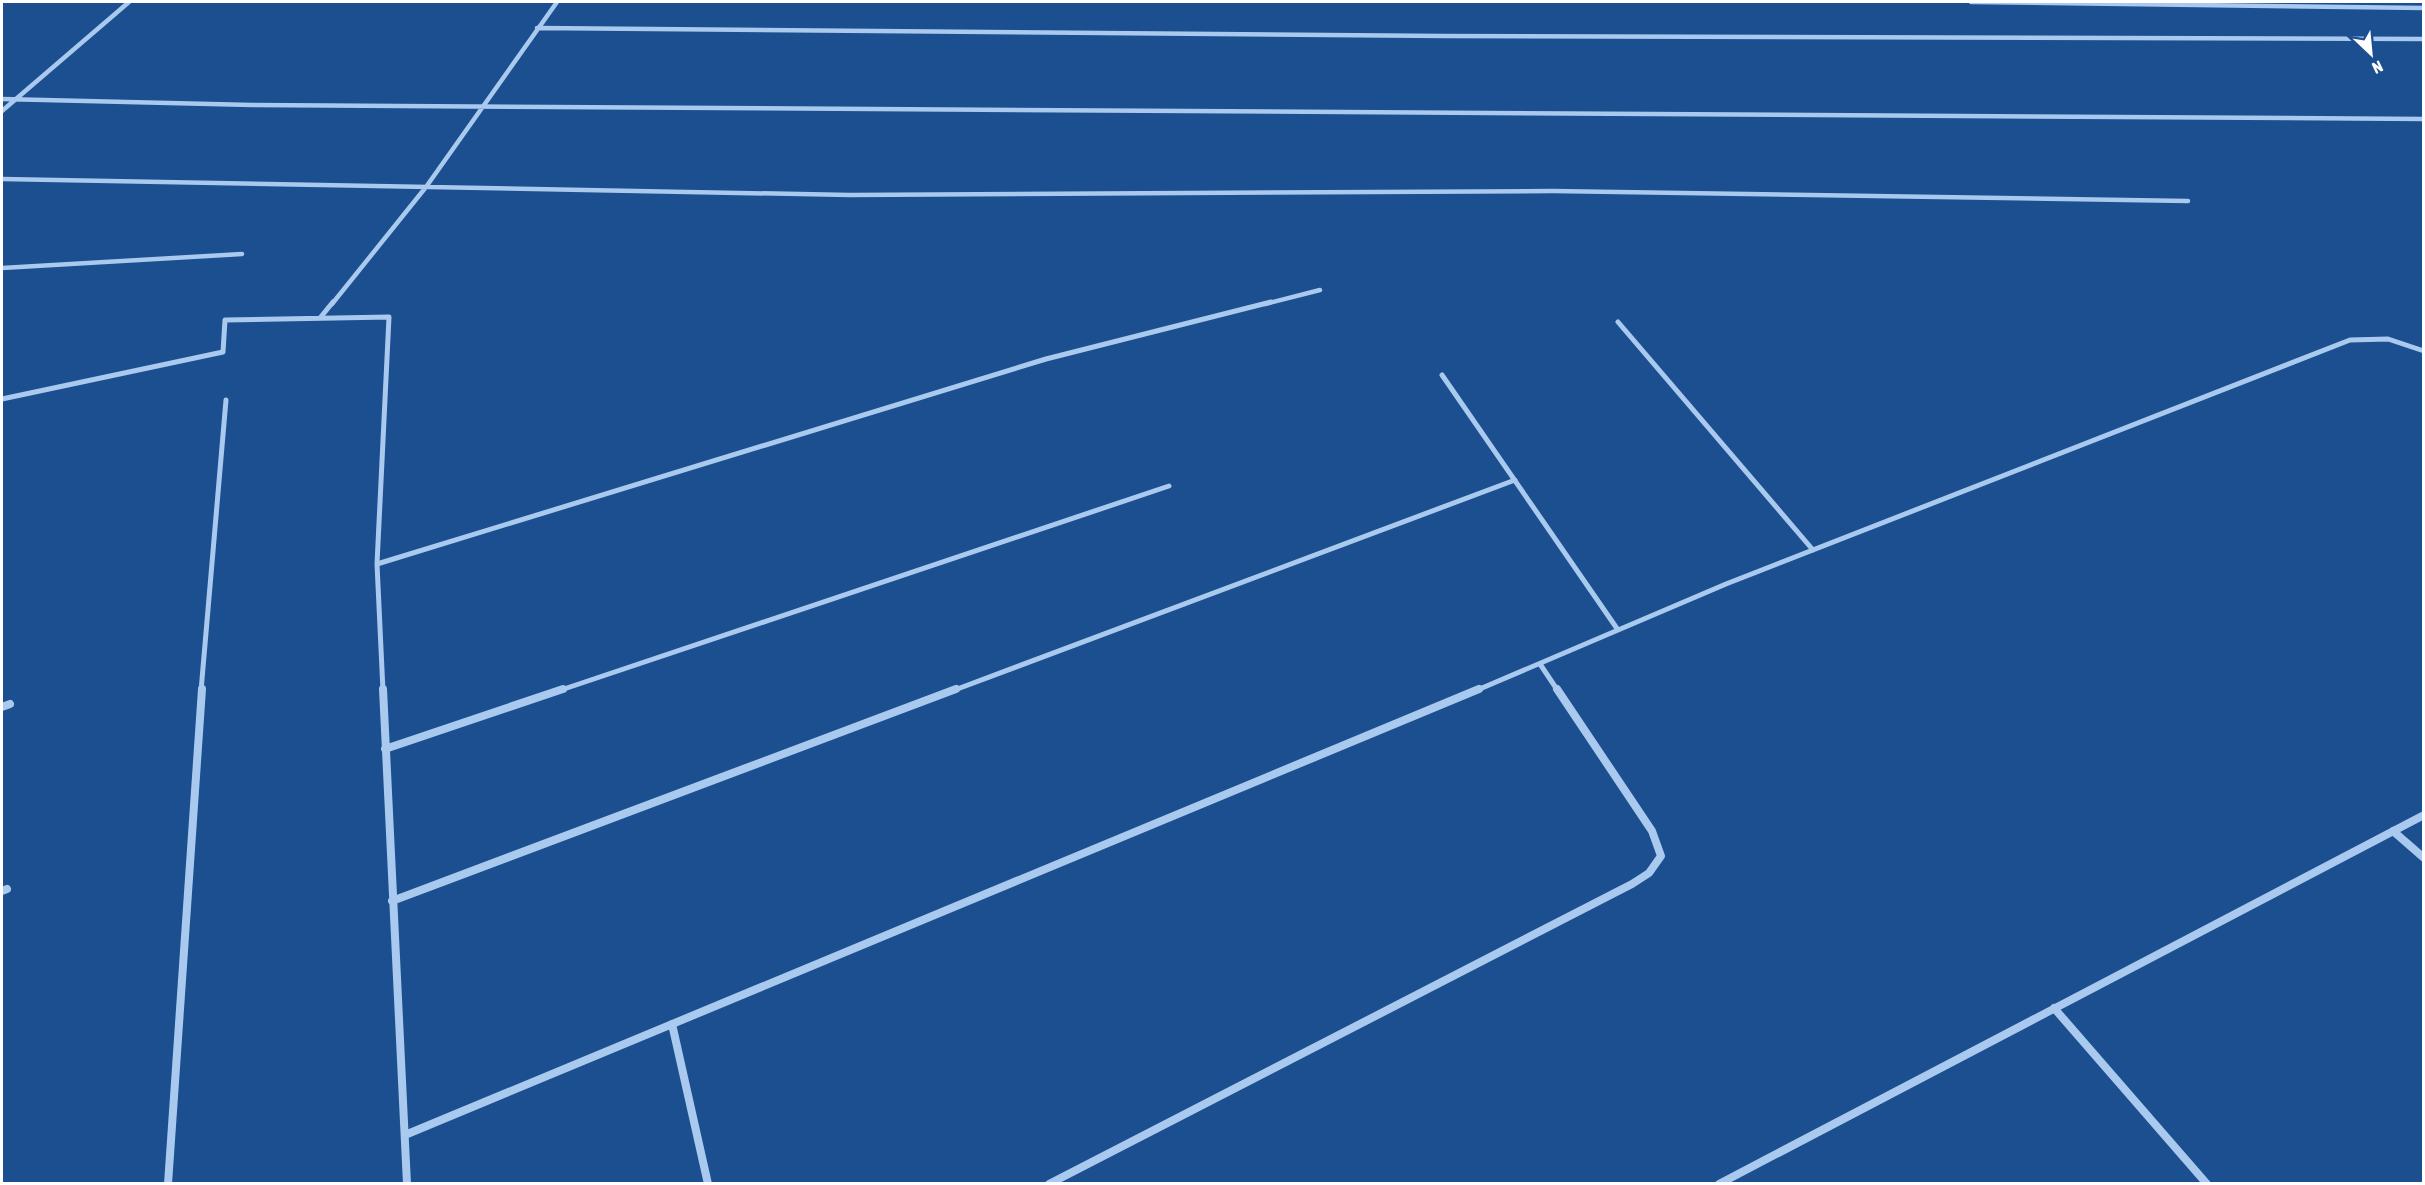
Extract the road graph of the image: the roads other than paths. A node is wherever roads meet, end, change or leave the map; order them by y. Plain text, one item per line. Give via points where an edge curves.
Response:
1 (129, 2) edge
2 (557, 2) edge
3 (1971, 2) edge
4 (2424, 8) edge
5 (537, 28) junction
6 (2424, 39) edge
7 (2, 99) edge
8 (17, 99) junction
9 (484, 106) junction
10 (2, 111) edge
11 (2424, 119) edge
12 (2, 179) edge
13 (426, 187) junction
14 (2187, 201) dead end
15 (242, 254) dead end
16 (2, 268) edge
17 (1320, 290) dead end
18 (320, 318) junction
19 (1618, 322) dead end
20 (2424, 351) edge
21 (1442, 375) dead end
22 (2, 399) edge
23 (226, 400) dead end
24 (1515, 480) junction
25 (1169, 486) dead end
26 (1814, 550) junction
27 (377, 564) junction
28 (1618, 630) junction
29 (1540, 664) junction
30 (10, 704) dead end
31 (2, 707) edge
32 (385, 749) junction
33 (2424, 815) edge
34 (2393, 831) junction
35 (2424, 858) edge
36 (392, 901) junction
37 (2054, 1008) junction
38 (672, 1024) junction
39 (405, 1135) junction
40 (168, 1184) edge
41 (407, 1184) edge
42 (708, 1184) edge
43 (1049, 1184) edge
44 (1719, 1184) edge
45 (2207, 1184) edge

1 - 8 street
2 - 5 street
3 - 4 street
5 - 6 street
5 - 9 street
7 - 8 street
8 - 9 street
8 - 10 street
9 - 11 street
9 - 13 street
12 - 13 street
13 - 14 street via 850,195 1553,190
13 - 18 street
15 - 16 street
17 - 27 street via 1046,359
18 - 22 street via 225,321 223,352
18 - 27 street via 389,317
19 - 26 street
20 - 26 street via 2380,336 2350,340
21 - 24 street
23 - 40 street via 199,720
24 - 28 street
24 - 36 street
25 - 32 street
26 - 28 street
27 - 32 street
28 - 29 street
29 - 38 street
29 - 43 street via 1652,831 1661,856 1649,873
30 - 31 street
32 - 36 street
33 - 34 street
34 - 35 street
34 - 37 street
36 - 39 street
37 - 44 street
37 - 45 street
38 - 39 street
38 - 42 street
39 - 41 street

